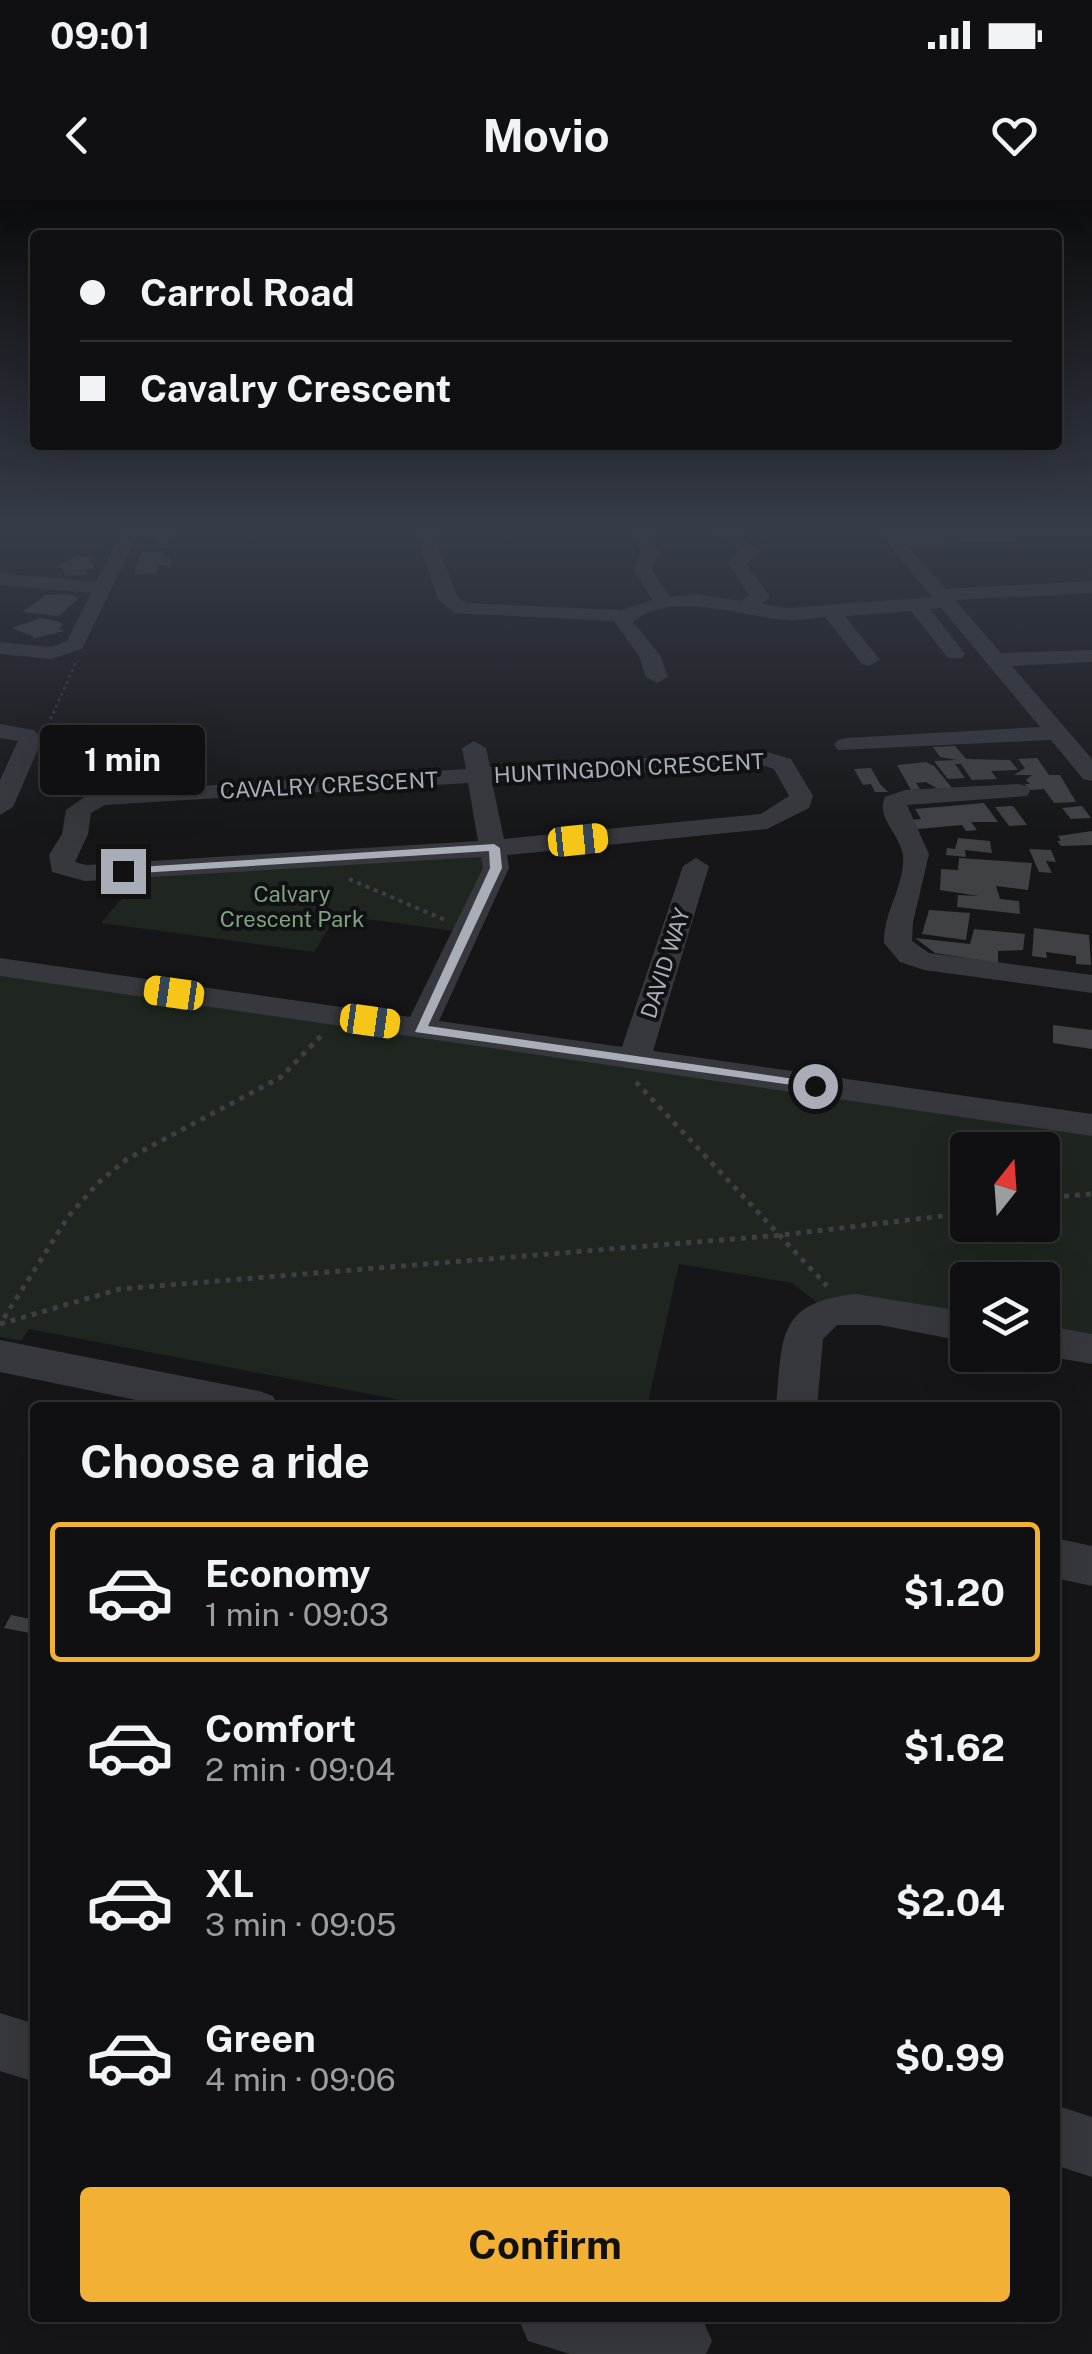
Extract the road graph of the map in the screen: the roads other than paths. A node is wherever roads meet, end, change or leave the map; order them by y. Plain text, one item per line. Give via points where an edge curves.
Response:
1 (81, 633) edge
2 (629, 633) edge
3 (848, 633) edge
4 (938, 633) edge
5 (973, 633) edge
6 (0, 648) edge
7 (955, 654) dead end
8 (1092, 656) edge
9 (869, 660) dead end
10 (996, 660) junction
11 (657, 677) dead end
12 (0, 731) edge
13 (1060, 736) junction
14 (1092, 738) edge
15 (846, 745) dead end
16 (474, 748) dead end
17 (1092, 774) edge
18 (479, 776) junction
19 (1018, 791) dead end
20 (0, 807) edge
21 (494, 848) junction
22 (696, 866) dead end
23 (0, 968) edge
24 (1092, 984) edge
25 (420, 1029) junction
26 (634, 1060) junction
27 (1092, 1126) edge
28 (950, 1324) edge
29 (1, 1334) edge
30 (1060, 1343) edge
31 (1092, 1349) edge
32 (240, 1402) edge
33 (797, 1402) edge
34 (1060, 1559) edge
35 (1092, 1566) edge
36 (0, 2042) edge
37 (30, 2051) edge
38 (1060, 2137) edge
39 (1092, 2147) edge
40 (578, 2322) edge
41 (679, 2337) edge

1 - 6 street via 63,651
2 - 11 street
3 - 9 street
4 - 7 street
5 - 10 street
8 - 10 street
10 - 13 street
12 - 20 street via 29,737
13 - 14 street
13 - 15 street
13 - 17 street
16 - 18 street
18 - 21 street
18 - 21 street, HUNTINGDON CRESCENT via 764,758 783,764 801,796 767,821
18 - 21 street, CAVALRY CRESCENT via 99,798 79,810 61,866 85,874
19 - 24 street via 900,798 893,808 916,862 897,934 902,950 924,961
21 - 25 street via 496,868
22 - 26 street, DAVID WAY
23 - 25 street
25 - 26 street
26 - 27 street
28 - 33 street via 845,1307 822,1314 806,1332
29 - 32 street
30 - 31 street
34 - 35 street
36 - 37 street
38 - 39 street
40 - 41 street

